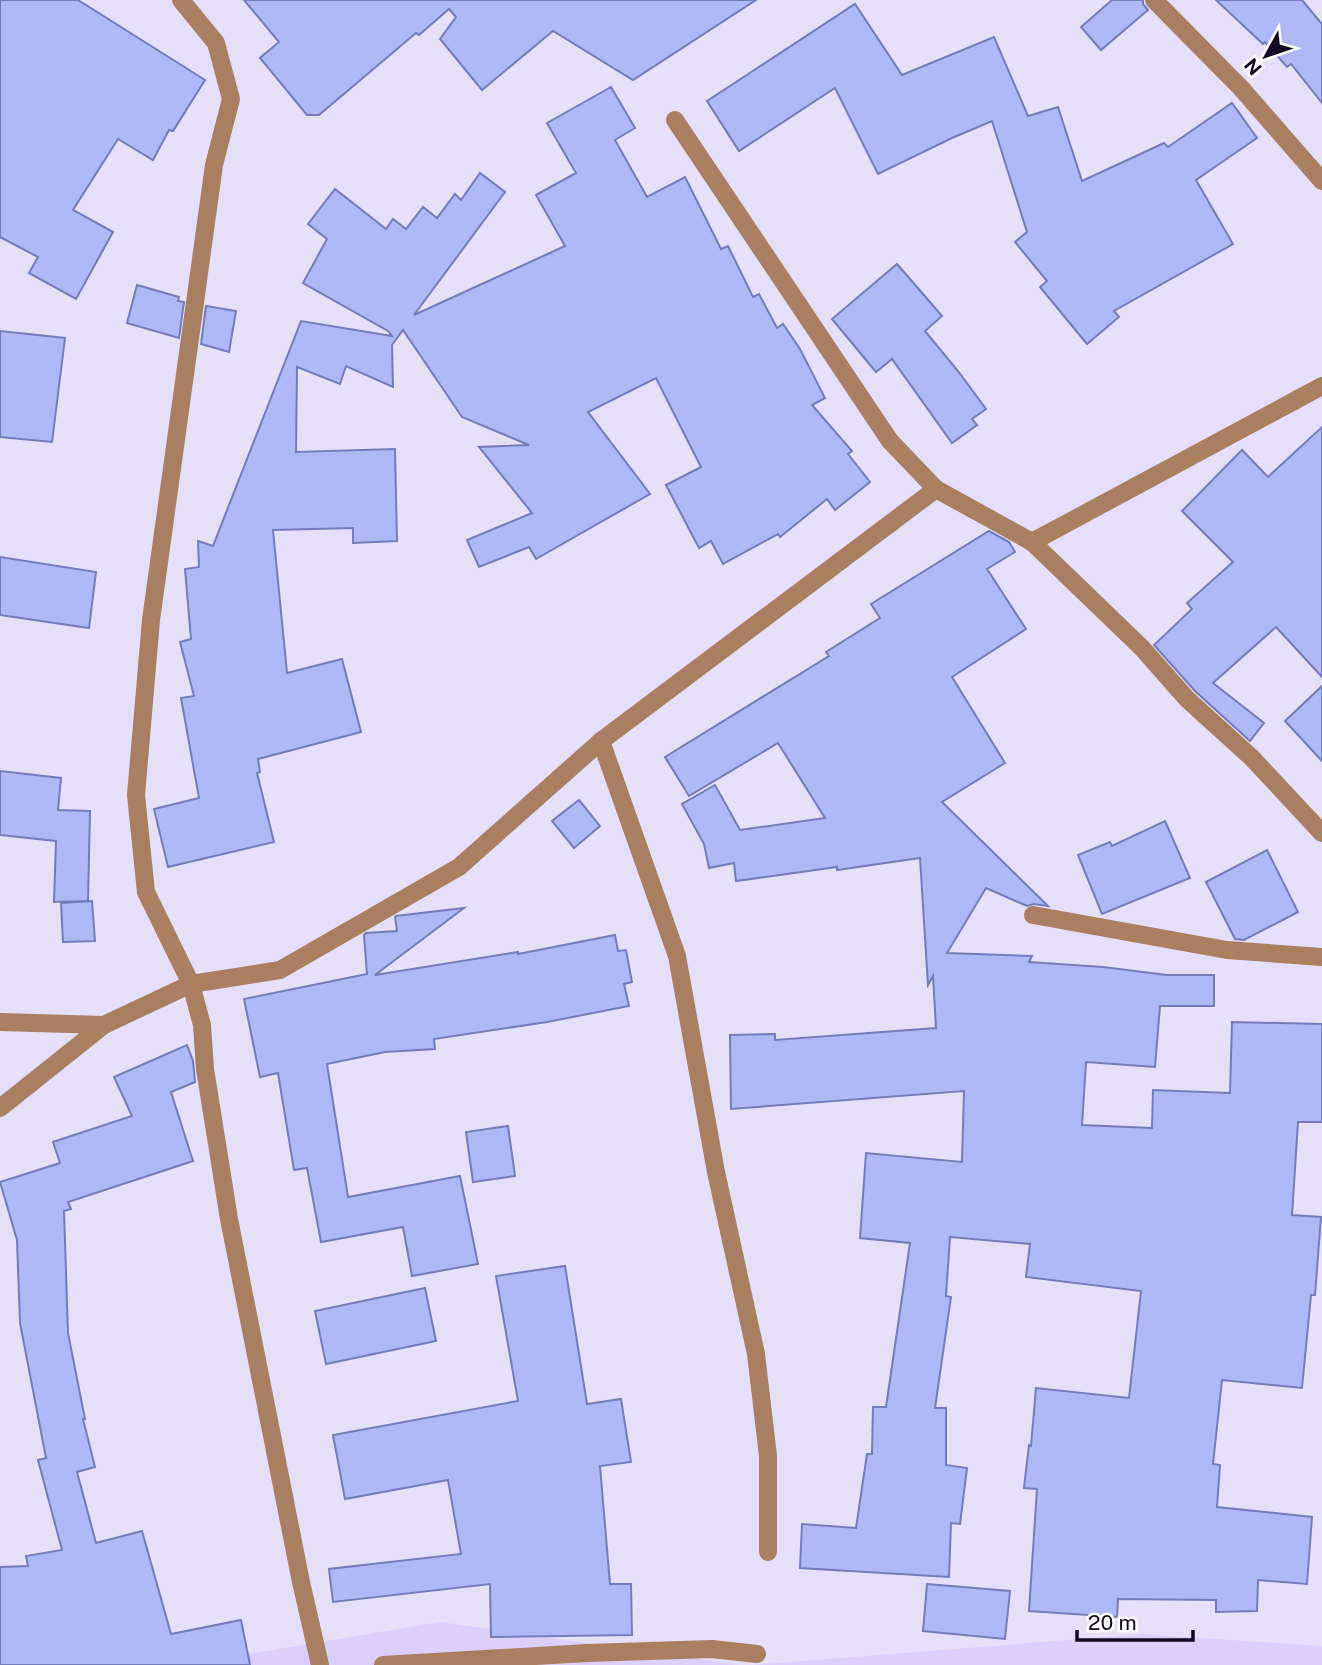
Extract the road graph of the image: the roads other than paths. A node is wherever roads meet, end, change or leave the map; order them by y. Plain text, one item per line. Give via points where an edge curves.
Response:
1 (181, 0) edge
2 (1154, 0) edge
3 (675, 120) dead end
4 (1322, 181) edge
5 (1322, 386) edge
6 (936, 489) junction
7 (1032, 542) junction
8 (601, 741) junction
9 (1322, 833) edge
10 (1033, 915) dead end
11 (1322, 957) edge
12 (191, 984) junction
13 (0, 1022) edge
14 (104, 1025) junction
15 (0, 1108) edge
16 (768, 1552) dead end
17 (757, 1654) dead end
18 (320, 1665) edge
19 (383, 1665) edge

1 - 12 street via 216,43 231,99 214,165 151,620 136,795 146,892
2 - 4 street via 1241,88
3 - 6 street via 890,441
5 - 7 street
6 - 7 street
6 - 8 street
7 - 9 street
8 - 12 street via 459,867 280,970
8 - 16 street via 677,956 716,1172 756,1353 768,1456
10 - 11 street via 1227,950
12 - 14 street
12 - 18 street via 202,1025 229,1219
13 - 14 street
14 - 15 street
17 - 19 street via 712,1648

